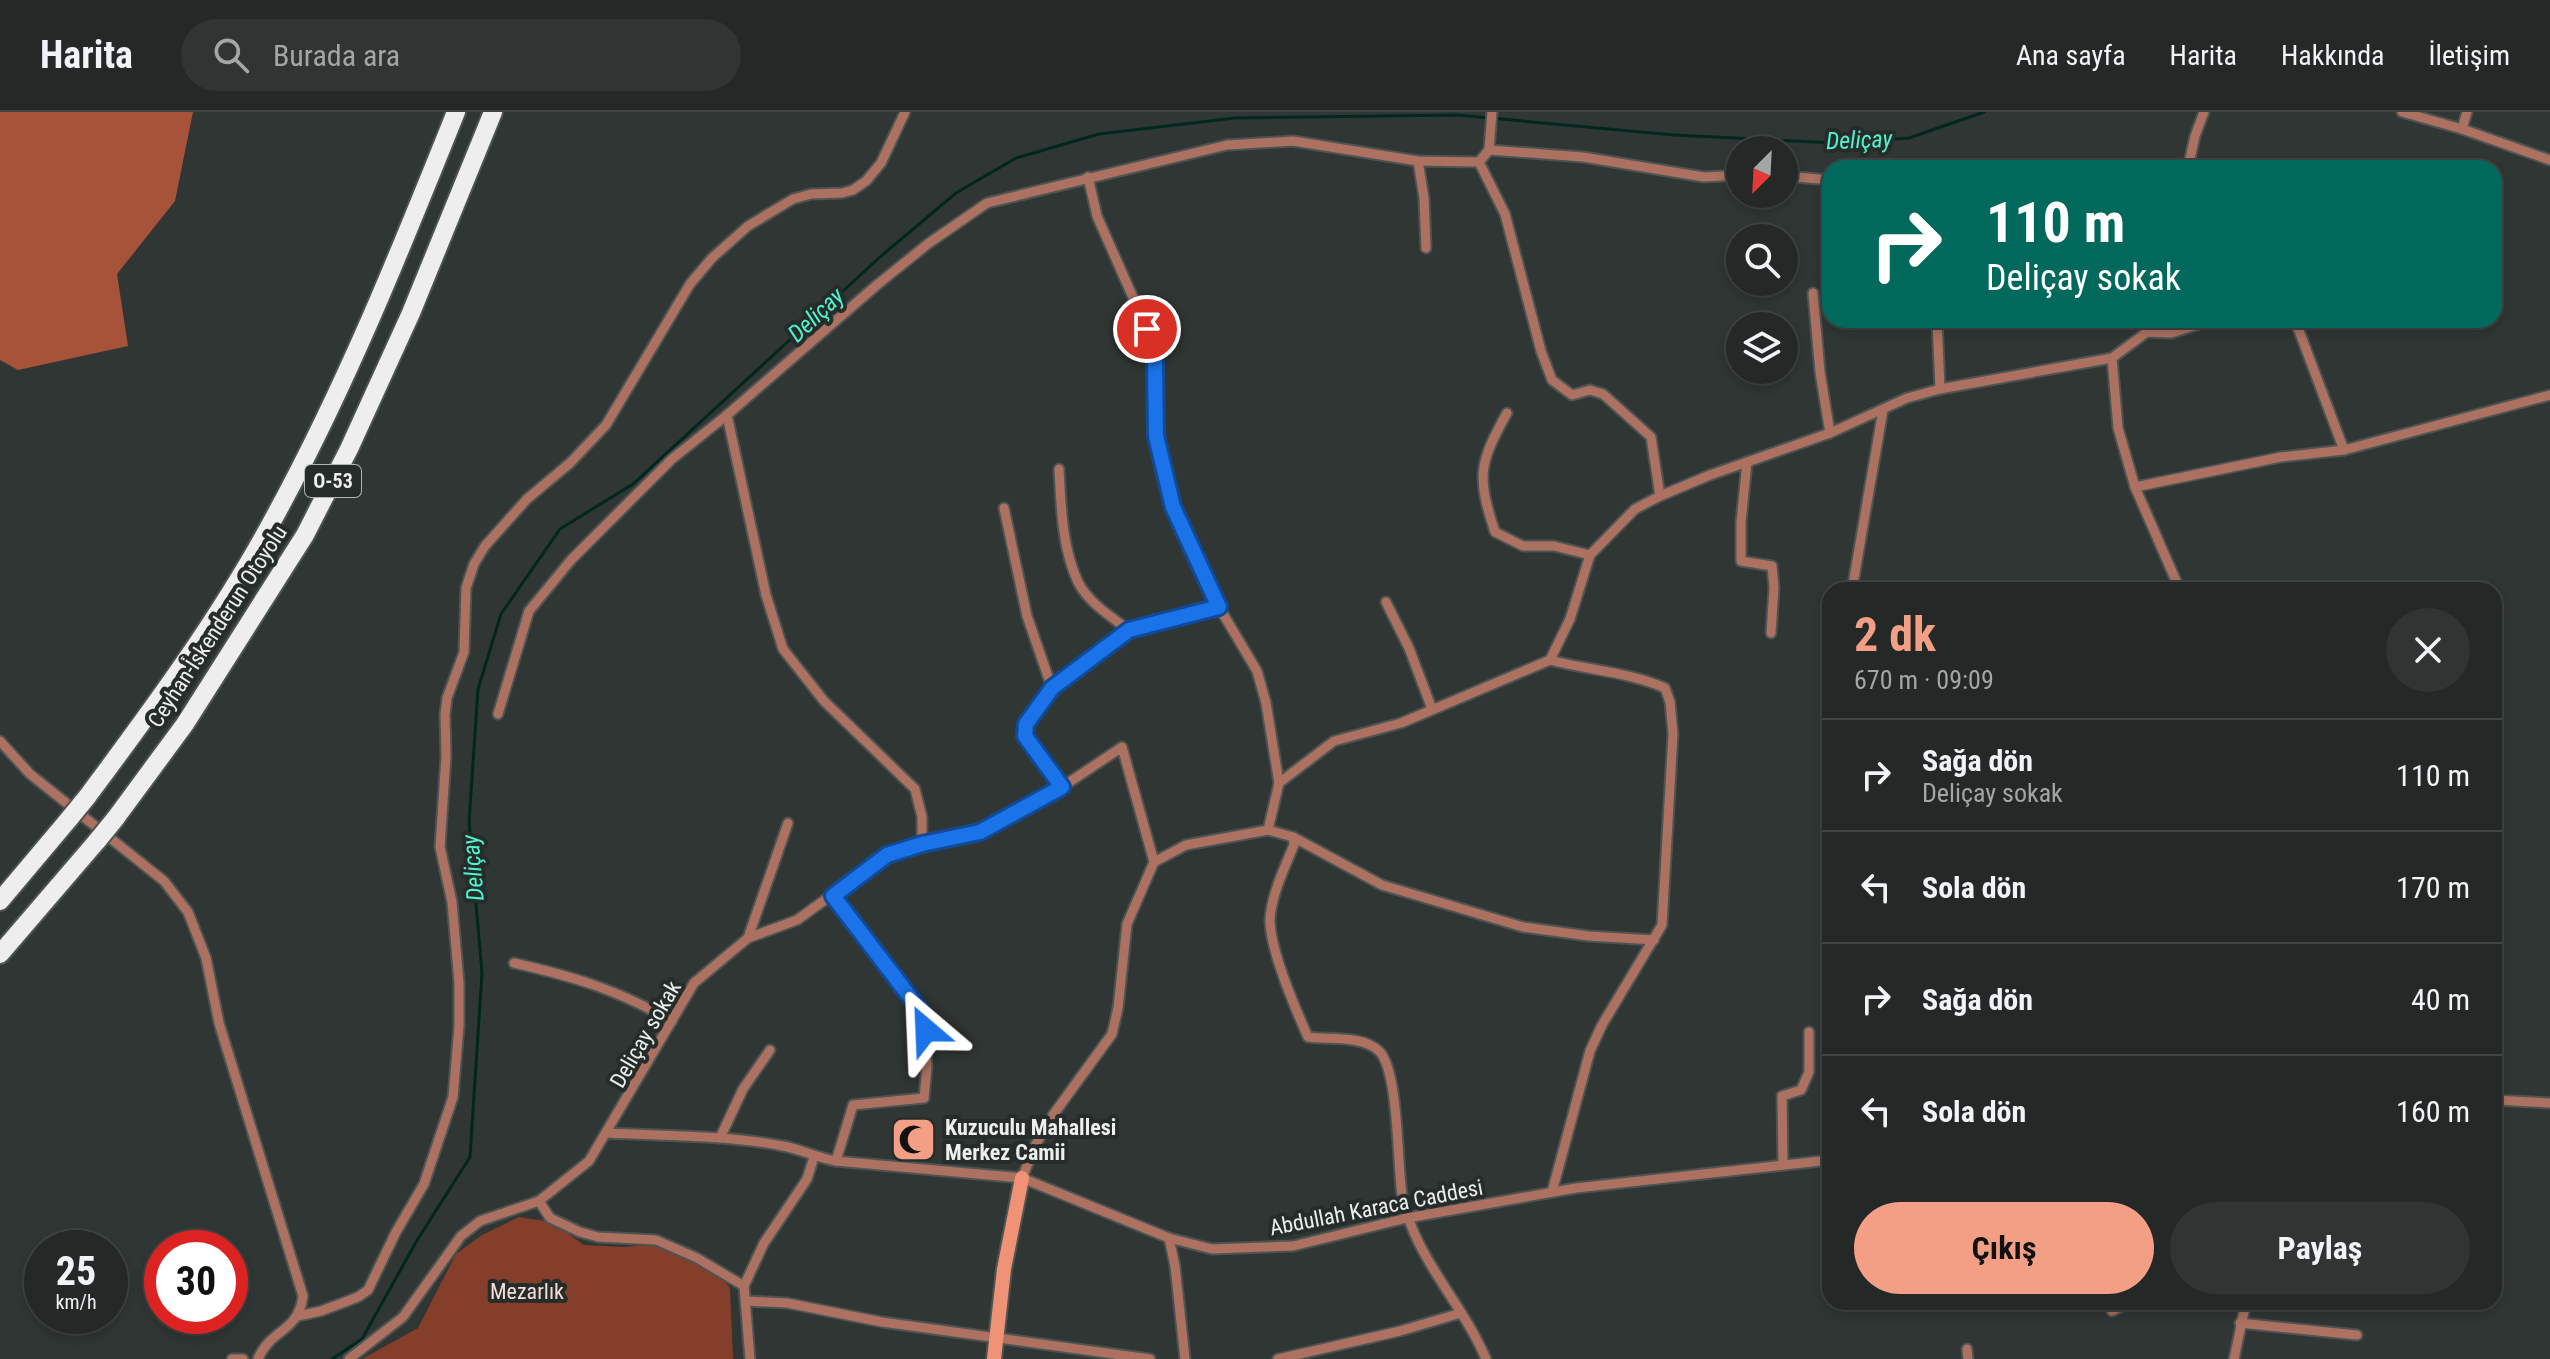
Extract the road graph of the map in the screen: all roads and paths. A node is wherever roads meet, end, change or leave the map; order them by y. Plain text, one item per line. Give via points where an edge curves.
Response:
1 (456, 112) edge
2 (493, 112) edge
3 (905, 112) edge
4 (1492, 112) edge
5 (2204, 112) edge
6 (2402, 112) edge
7 (2467, 112) edge
8 (2462, 129) junction
9 (1489, 150) junction
10 (2190, 160) edge
11 (2550, 160) edge
12 (1418, 161) junction
13 (1479, 162) junction
14 (1726, 176) edge
15 (1088, 177) junction
16 (1798, 177) edge
17 (1822, 179) edge
18 (1426, 248) dead end
19 (1813, 293) dead end
20 (1937, 328) edge
21 (2148, 328) edge
22 (2187, 328) edge
23 (2298, 328) edge
24 (2147, 332) junction
25 (2112, 358) junction
26 (1940, 389) junction
27 (2550, 395) edge
28 (1883, 410) junction
29 (1507, 413) dead end
30 (727, 415) junction
31 (1830, 433) junction
32 (2344, 450) junction
33 (1747, 462) junction
34 (1059, 469) dead end
35 (2135, 487) junction
36 (1660, 496) junction
37 (1004, 508) dead end
38 (1590, 555) junction
39 (1853, 582) edge
40 (2177, 582) edge
41 (1386, 602) dead end
42 (1219, 607) junction
43 (1129, 630) junction
44 (1771, 633) dead end
45 (1550, 660) junction
46 (1052, 688) junction
47 (1432, 709) junction
48 (498, 714) dead end
49 (0, 741) edge
50 (1279, 783) junction
51 (1062, 787) junction
52 (788, 823) dead end
53 (1268, 830) junction
54 (1293, 837) junction
55 (922, 844) junction
56 (1154, 862) junction
57 (833, 896) junction
58 (0, 901) edge
59 (748, 938) junction
60 (1654, 940) junction
61 (0, 954) edge
62 (514, 963) dead end
63 (672, 1021) junction
64 (1809, 1032) dead end
65 (770, 1050) dead end
66 (2502, 1100) edge
67 (2550, 1103) edge
68 (608, 1133) junction
69 (720, 1138) junction
70 (814, 1157) junction
71 (836, 1161) junction
72 (1822, 1161) edge
73 (1783, 1165) junction
74 (1022, 1178) junction
75 (1552, 1192) junction
76 (539, 1201) junction
77 (1407, 1218) junction
78 (1169, 1238) junction
79 (744, 1286) junction
80 (746, 1301) junction
81 (2244, 1310) edge
82 (1461, 1313) junction
83 (298, 1316) junction
84 (2240, 1323) junction
85 (2357, 1335) dead end
86 (996, 1337) junction
87 (232, 1359) edge
88 (243, 1359) edge
89 (258, 1359) edge
90 (349, 1359) edge
91 (750, 1359) edge
92 (994, 1359) edge
93 (1150, 1359) edge
94 (1185, 1359) edge
95 (1278, 1359) edge
96 (1486, 1359) edge
97 (2234, 1359) edge

1 - 58 highway, Ceyhan-İskenderun Otoyolu / O-53, bridge via 379,300 274,518 156,704
2 - 61 highway, Ceyhan-İskenderun Otoyolu / O-53, bridge via 411,313 305,535 185,724 115,819
3 - 83 street via 881,163 866,181 842,193 793,199 748,226 712,258 690,284 606,425 527,499 474,564 466,588 464,652 445,715 440,847 452,902 459,983 453,1097 424,1184 368,1290
4 - 9 street
5 - 10 street
6 - 8 street
7 - 8 street
8 - 11 street
9 - 13 street
9 - 14 street
12 - 13 street
12 - 15 street via 1293,141 1227,145
12 - 18 street
13 - 36 street via 1505,214 1552,380 1572,395 1590,390 1603,394 1651,437
15 - 30 street via 987,203 964,218 878,284
15 - 42 street via 1097,216 1147,329 1155,362 1156,436 1173,507
16 - 17 street
19 - 31 street
20 - 26 street
21 - 24 street
22 - 24 street
23 - 32 street
24 - 25 street
25 - 26 street
25 - 35 street via 2118,428
26 - 28 street
27 - 32 street
28 - 31 street
28 - 39 street
29 - 38 street via 1481,479 1495,532 1523,546 1554,546
30 - 48 street via 663,468 571,560 529,611
30 - 55 street via 783,649 824,701 915,789
31 - 33 street
32 - 35 street via 2281,457
33 - 36 street
33 - 44 street via 1741,561 1772,566
34 - 43 street via 1063,528 1079,583
35 - 40 street
36 - 38 street via 1635,509
37 - 46 street via 1027,616
38 - 45 street via 1570,619
41 - 47 street
42 - 43 street
42 - 50 street via 1257,671
43 - 46 street
45 - 47 street
45 - 60 street via 1665,688 1673,734 1662,925
46 - 51 street via 1026,724 1025,736
47 - 50 street via 1334,741
49 - 83 street via 30,774 164,881 188,912 297,1272 303,1296
50 - 53 street
51 - 55 street, Deliçay sokak via 980,832
51 - 56 street, Deliçay sokak via 1122,747
52 - 59 street
53 - 54 street
53 - 56 street via 1186,845
54 - 60 street via 1382,885 1523,927
54 - 77 street via 1270,922 1276,953 1308,1037 1367,1042 1381,1053 1391,1075
55 - 57 street, Deliçay sokak via 887,855
56 - 74 street via 1127,924 1112,1034 1053,1115
57 - 59 street, Deliçay sokak via 797,920
57 - 71 street via 923,1014 927,1066 924,1098 853,1105
59 - 63 street, Deliçay sokak via 694,983
60 - 75 street via 1590,1051
62 - 63 street via 583,979
63 - 68 street, Deliçay sokak
64 - 73 street via 1809,1072 1801,1090 1782,1096
65 - 69 street via 743,1089
66 - 67 street
68 - 69 street, Abdullah Karaca Caddesi
68 - 76 street, Deliçay sokak via 589,1161
69 - 70 street, Abdullah Karaca Caddesi via 786,1146
70 - 71 street, Abdullah Karaca Caddesi
70 - 79 street via 807,1179 764,1243
71 - 74 street, Abdullah Karaca Caddesi
72 - 73 street, Abdullah Karaca Caddesi
73 - 75 street, Abdullah Karaca Caddesi
74 - 78 street, Abdullah Karaca Caddesi
74 - 86 street
75 - 77 street, Abdullah Karaca Caddesi
76 - 79 street via 550,1218 580,1232 656,1240
76 - 90 street, Deliçay sokak via 480,1221 461,1236 403,1317
77 - 78 street, Abdullah Karaca Caddesi via 1293,1246 1212,1249
77 - 82 street
78 - 94 street
79 - 80 street
80 - 86 street
80 - 91 street
81 - 84 street
82 - 95 street
82 - 96 street
83 - 89 street via 263,1347
84 - 85 street
84 - 97 street
86 - 92 street
86 - 93 street
87 - 88 street

